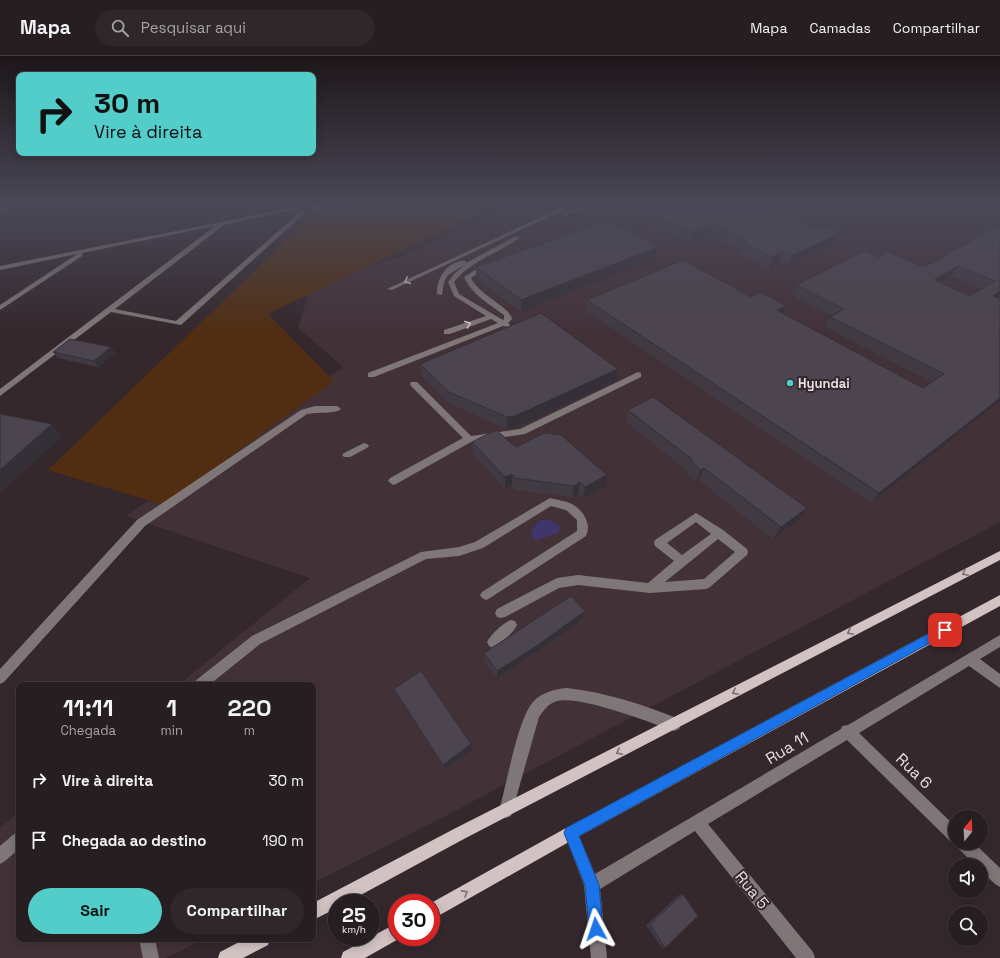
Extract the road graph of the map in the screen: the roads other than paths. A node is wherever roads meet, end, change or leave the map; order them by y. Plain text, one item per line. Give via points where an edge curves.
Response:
1 (100, 248) edge
2 (190, 248) edge
3 (262, 248) edge
4 (478, 248) edge
5 (494, 248) edge
6 (500, 248) edge
7 (85, 251) junction
8 (492, 262) edge
9 (0, 268) edge
10 (390, 289) dead end
11 (440, 294) dead end
12 (0, 308) edge
13 (109, 310) junction
14 (490, 316) junction
15 (502, 324) junction
16 (515, 329) edge
17 (446, 332) dead end
18 (371, 375) dead end
19 (638, 375) dead end
20 (414, 384) dead end
21 (0, 393) edge
22 (337, 409) dead end
23 (469, 439) junction
24 (364, 446) dead end
25 (347, 455) dead end
26 (393, 481) dead end
27 (719, 534) junction
28 (1000, 554) edge
29 (682, 561) junction
30 (650, 588) junction
31 (486, 595) dead end
32 (1000, 600) edge
33 (501, 614) dead end
34 (511, 625) dead end
35 (1000, 641) edge
36 (493, 642) dead end
37 (970, 659) junction
38 (0, 678) edge
39 (203, 682) edge
40 (1000, 682) edge
41 (674, 724) junction
42 (847, 731) junction
43 (506, 811) junction
44 (697, 822) junction
45 (948, 829) edge
46 (571, 833) junction
47 (16, 843) edge
48 (970, 850) edge
49 (0, 856) edge
50 (1000, 879) edge
51 (592, 885) junction
52 (440, 907) edge
53 (316, 910) edge
54 (388, 936) edge
55 (148, 942) edge
56 (256, 942) edge
57 (152, 958) edge
58 (226, 958) edge
59 (349, 958) edge
60 (599, 958) edge
61 (807, 958) edge

1 - 7 street
2 - 13 street
3 - 13 street via 178,323
4 -> 10 street
5 - 11 street via 452,268 439,284
6 - 14 street via 472,262 456,274 451,282 456,295
7 - 9 street
7 - 12 street
8 - 15 street via 467,277 476,292 507,314 508,319
13 - 21 street
14 - 15 street
17 -> 14 street
15 - 16 street
15 - 18 street
19 - 23 street via 522,432
20 - 23 street
22 - 38 street via 304,412 141,523
23 - 26 street
24 - 25 street
27 - 29 street
27 - 29 street via 696,517 659,543
27 - 30 street via 743,552 706,584
28 -> 41 main road
29 - 30 street
30 - 33 street via 578,580 557,583
31 - 39 street via 582,533 582,519 569,507 550,502 479,545 452,554 425,555 256,640
32 - 46 main road
34 - 36 street
35 - 37 street, Rua 11
37 - 40 street
37 - 42 street, Rua 11
41 -> 43 main road
41 - 43 street via 598,700 574,695 556,695 538,707 530,721
42 - 44 street, Rua 11
42 - 45 street, Rua 6
43 - 53 main road
44 - 51 street, Rua 11
44 - 61 street, Rua 5
46 - 51 street
52 -> 46 main road
47 - 49 street
48 - 50 street
51 - 60 street
54 - 59 main road
55 - 57 street
56 - 58 main road

